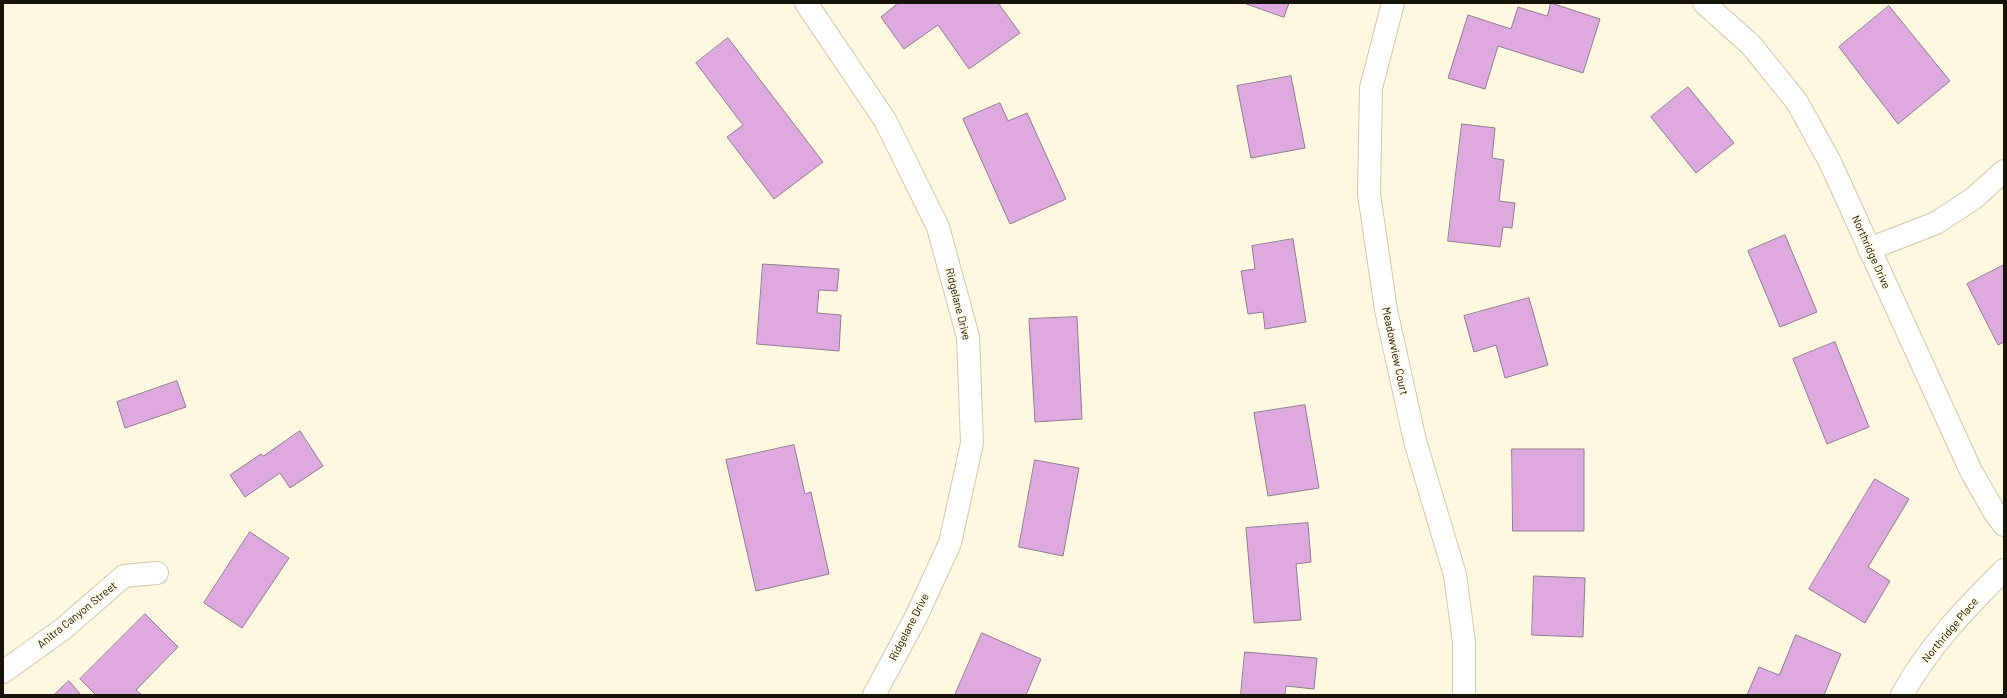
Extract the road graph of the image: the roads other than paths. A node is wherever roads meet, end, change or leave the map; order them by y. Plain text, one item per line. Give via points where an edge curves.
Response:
1 (806, 3) edge
2 (1392, 3) edge
3 (1704, 3) edge
4 (2004, 171) edge
5 (1869, 249) junction
6 (2004, 525) edge
7 (2004, 570) edge
8 (157, 573) dead end
9 (3, 672) edge
10 (874, 695) edge
11 (1464, 695) edge
12 (1902, 695) edge

1 - 10 street, Ridgelane Drive via 885,120 938,226 968,337 972,443 950,543 916,617
2 - 11 street, Meadowview Court via 1371,88 1369,194 1386,310 1415,442 1455,575 1464,642
3 - 5 street, Northridge Drive via 1751,46 1797,102 1830,162
4 - 5 street via 1974,198 1936,223
5 - 6 street, Northridge Drive via 1971,471
7 - 12 street, Northridge Place via 1958,617 1930,652
8 - 9 street, Anitra Canyon Street via 124,576 63,629

